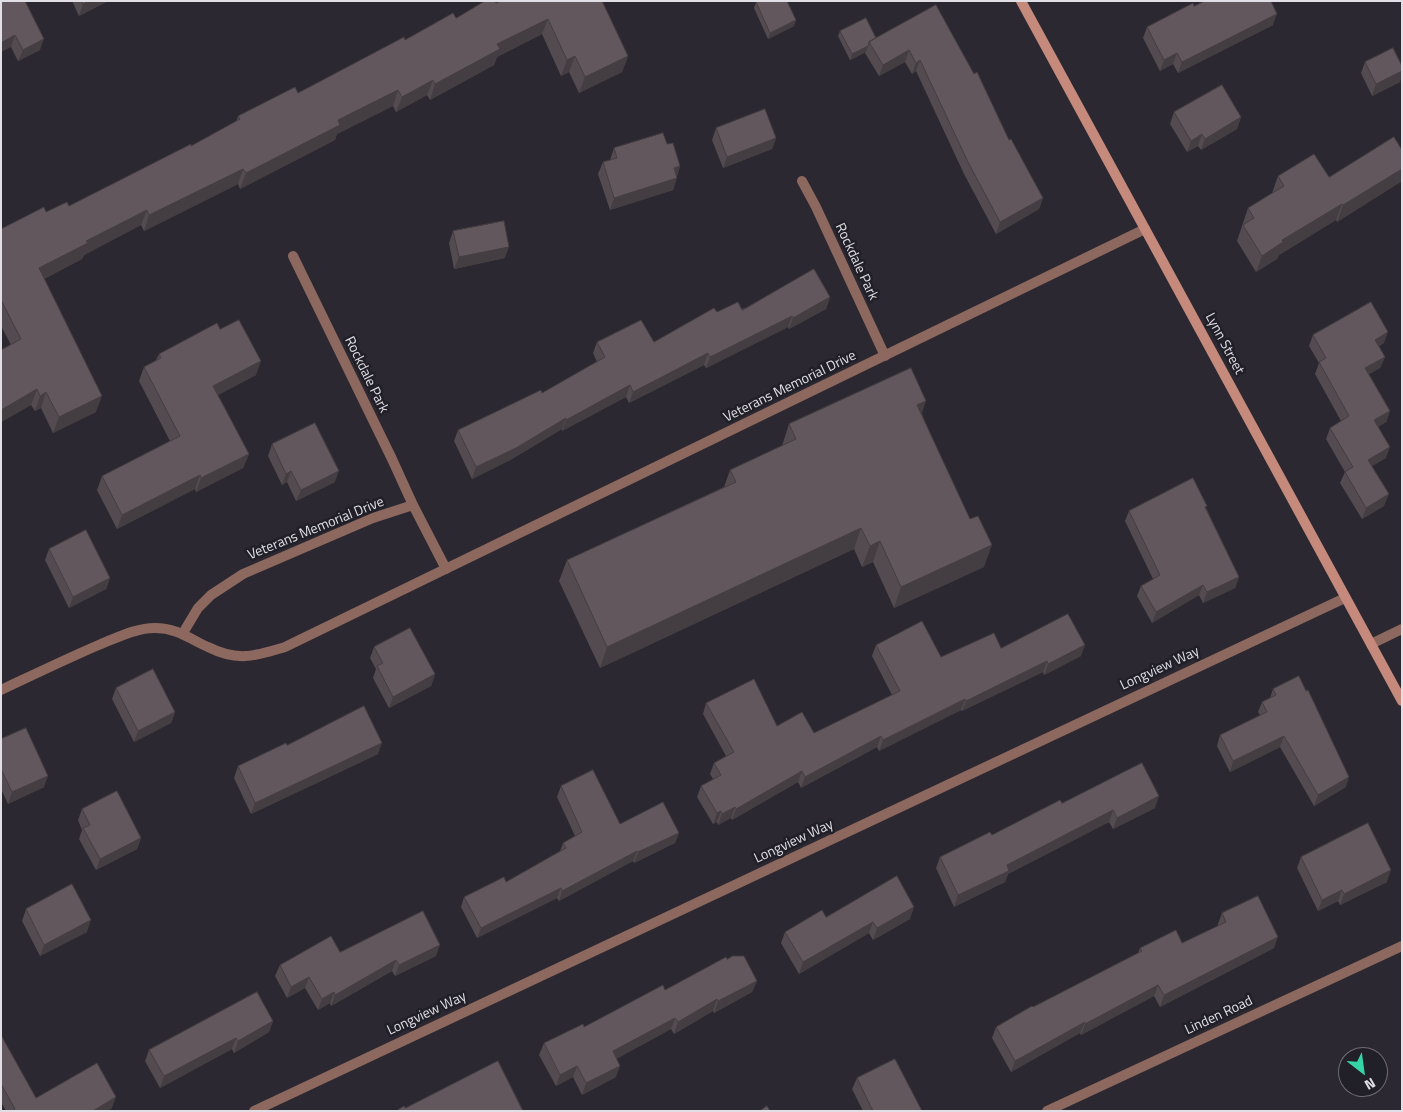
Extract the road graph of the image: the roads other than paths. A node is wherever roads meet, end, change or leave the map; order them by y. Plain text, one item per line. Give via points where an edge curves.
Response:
1 (1021, 1) edge
2 (802, 181) dead end
3 (1146, 229) junction
4 (293, 256) dead end
5 (885, 356) junction
6 (413, 506) junction
7 (446, 569) junction
8 (1345, 598) junction
9 (1402, 629) edge
10 (183, 633) junction
11 (1371, 644) junction
12 (1, 690) edge
13 (1402, 701) edge
14 (1402, 946) edge
15 (254, 1111) edge
16 (1047, 1111) edge

1 - 3 main road, Lynn Street
2 - 5 street, Rockdale Park
3 - 5 street, Veterans Memorial Drive
3 - 8 main road, Lynn Street
4 - 6 street, Rockdale Park
5 - 7 street, Veterans Memorial Drive
6 - 7 street
6 - 10 street, Veterans Memorial Drive via 373,518 243,574 211,595 198,608
7 - 10 street, Veterans Memorial Drive via 285,647 253,657 233,656 209,648
8 - 11 main road, Lynn Street
8 - 15 street, Longview Way
9 - 11 street
10 - 12 street, Veterans Memorial Drive via 156,628 135,630
11 - 13 main road, Lynn Street
14 - 16 street, Linden Road

